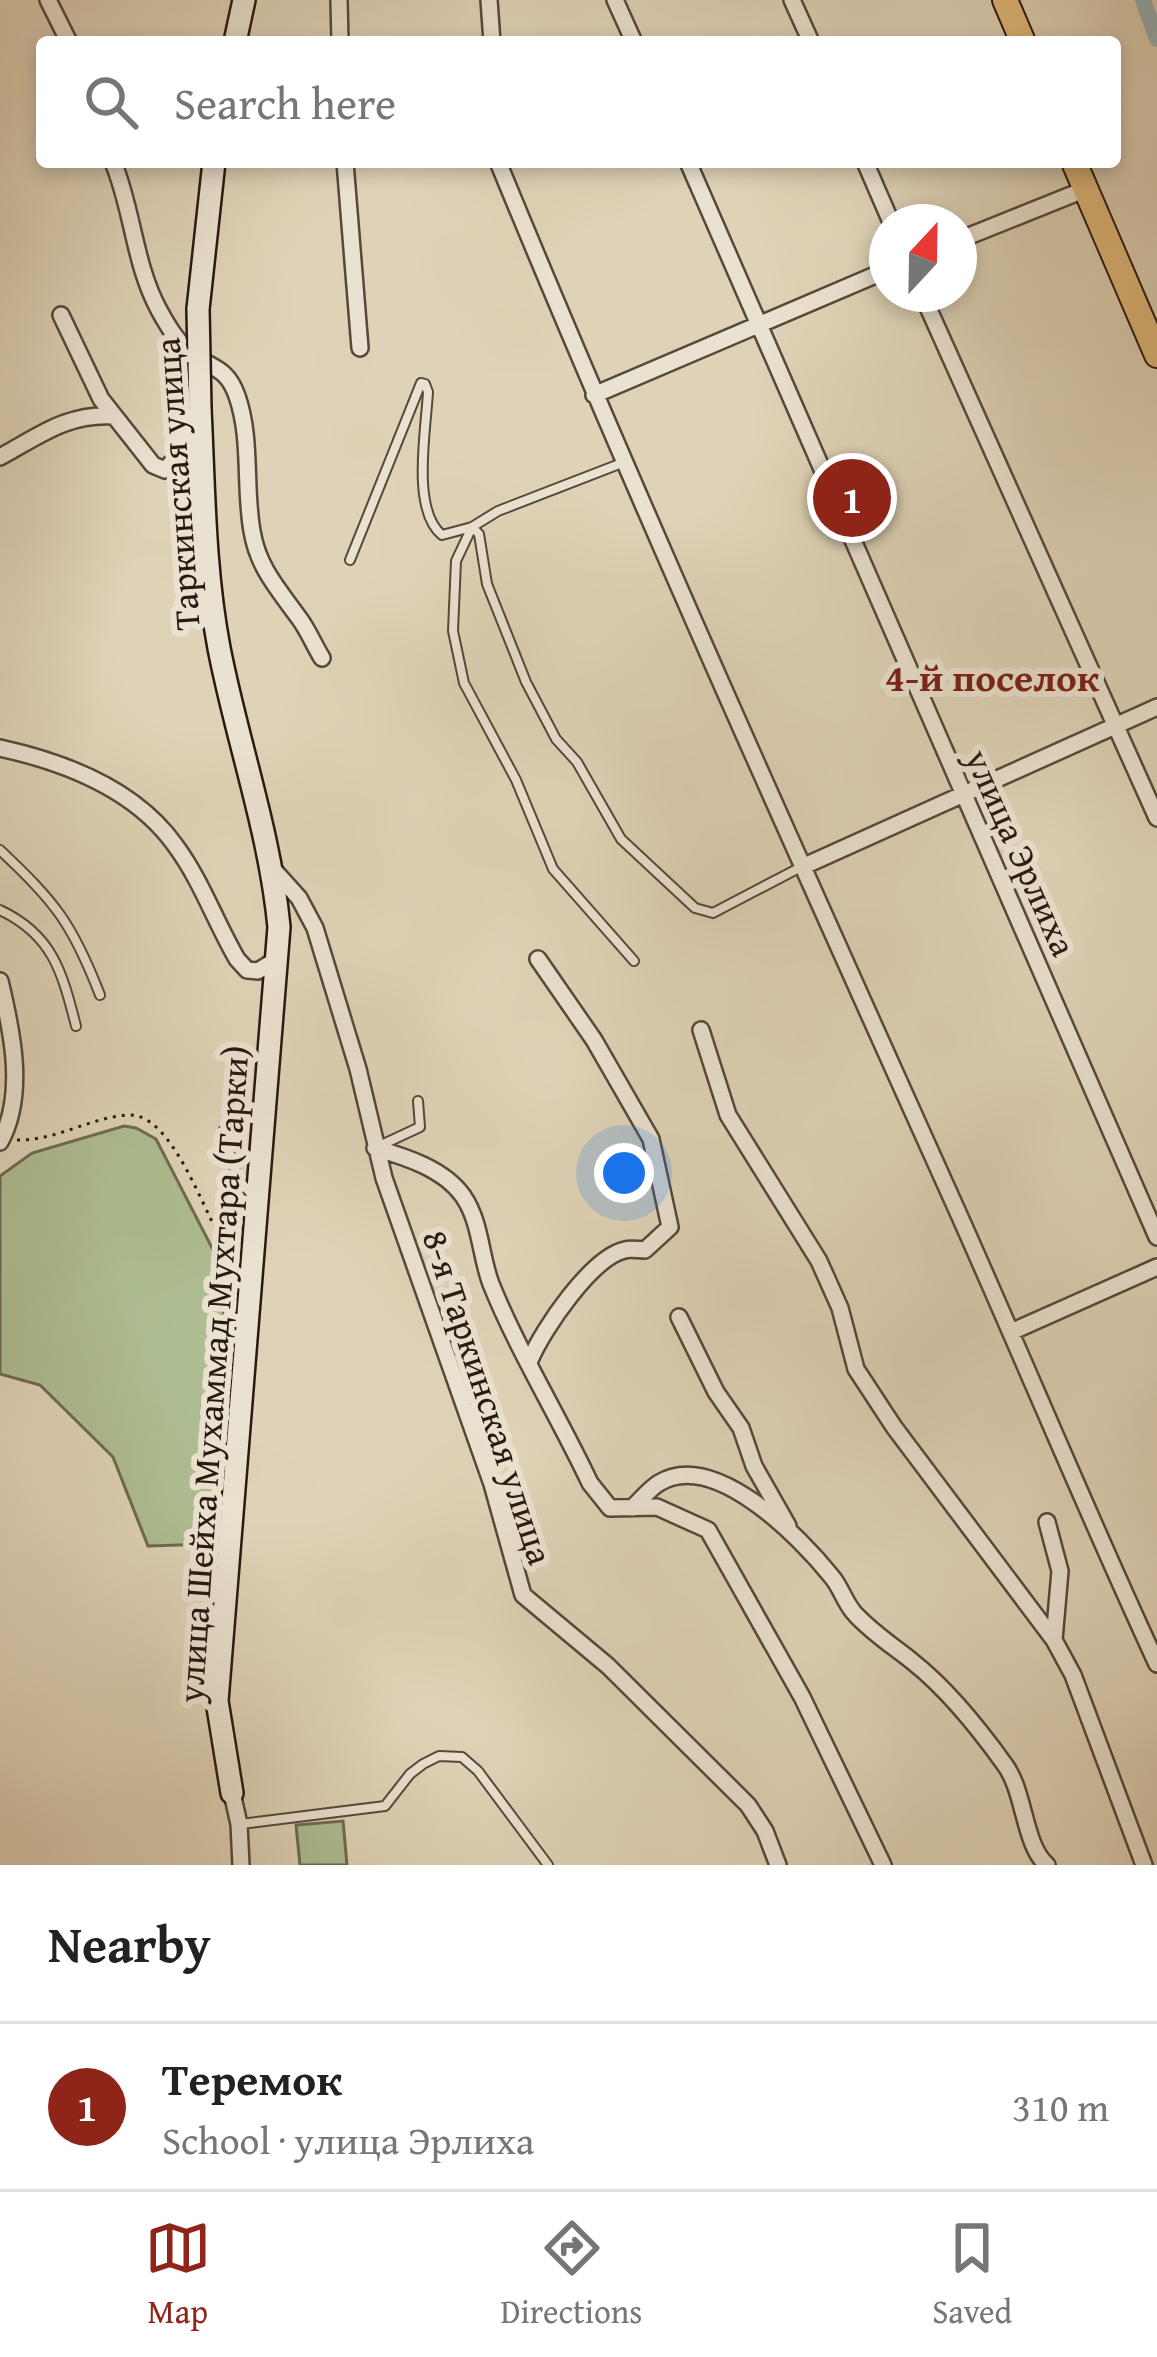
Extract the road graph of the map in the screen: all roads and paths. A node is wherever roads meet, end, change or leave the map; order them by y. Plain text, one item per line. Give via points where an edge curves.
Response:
1 (47, 0) edge
2 (244, 0) edge
3 (339, 0) edge
4 (489, 0) edge
5 (615, 0) edge
6 (792, 0) edge
7 (1006, 0) edge
8 (67, 36) edge
9 (236, 36) edge
10 (340, 36) edge
11 (492, 36) edge
12 (631, 36) edge
13 (808, 36) edge
14 (1021, 36) edge
15 (116, 168) edge
16 (213, 168) edge
17 (346, 168) edge
18 (500, 168) edge
19 (691, 168) edge
20 (868, 168) edge
21 (1078, 168) edge
22 (1078, 168) edge
23 (1086, 188) junction
24 (883, 204) edge
25 (977, 233) edge
26 (869, 278) edge
27 (930, 312) edge
28 (61, 315) dead end
29 (760, 324) junction
30 (359, 348) dead end
31 (1157, 352) edge
32 (594, 395) junction
33 (200, 409) junction
34 (114, 416) junction
35 (0, 458) edge
36 (622, 463) junction
37 (472, 527) junction
38 (350, 560) dead end
39 (322, 658) dead end
40 (1157, 707) edge
41 (1118, 727) junction
42 (0, 748) edge
43 (964, 796) junction
44 (1157, 818) edge
45 (0, 850) edge
46 (802, 866) junction
47 (272, 868) junction
48 (0, 910) edge
49 (277, 958) junction
50 (538, 959) dead end
51 (634, 961) dead end
52 (0, 982) edge
53 (100, 995) dead end
54 (76, 1026) dead end
55 (701, 1030) dead end
56 (418, 1101) dead end
57 (223, 1131) dead end
58 (2, 1140) edge
59 (375, 1148) junction
60 (254, 1199) junction
61 (1157, 1237) edge
62 (1157, 1267) edge
63 (249, 1278) junction
64 (679, 1317) dead end
65 (1011, 1332) junction
66 (530, 1360) junction
67 (632, 1508) junction
68 (1047, 1522) dead end
69 (795, 1537) junction
70 (1054, 1640) junction
71 (1157, 1664) edge
72 (232, 1793) joint
73 (239, 1824) junction
74 (1044, 1864) edge
75 (242, 1865) edge
76 (548, 1865) edge
77 (778, 1865) edge
78 (883, 1865) edge
79 (1144, 1865) edge

1 - 8 street
2 - 9 street
3 - 10 street
4 - 11 street
5 - 12 street
6 - 13 street
7 - 14 main road
15 - 39 street via 160,313 190,353 219,367 236,391 258,552
16 - 33 street, Таркинская улица, bridge via 199,309
17 - 30 street
18 - 32 street
19 - 29 street, улица Эрлиха
20 - 24 street
21 - 23 main road
22 - 31 main road
23 - 25 street
23 - 31 main road
26 - 29 street
27 - 41 street
28 - 34 street
29 - 32 street
29 - 43 street, улица Эрлиха
32 - 36 street
33 - 34 street via 165,470
33 - 47 street, Таркинская улица via 213,607
34 - 35 street via 55,424
36 - 37 lane
36 - 46 street
37 - 38 lane via 442,535 428,518 428,392 421,383
37 - 46 lane via 487,584 547,723 610,824 649,868 695,908 713,913
37 - 51 lane via 456,560 453,631 464,683 553,869
40 - 41 street
41 - 43 street
41 - 44 street
42 - 49 street via 80,772 122,795 172,840 236,959 258,971
43 - 46 street
43 - 61 street, улица Эрлиха
45 - 53 lane via 51,898 78,938
46 - 65 street
47 - 49 street, улица Шейха Мухаммад Мухтара (Тарки)
47 - 59 street, 8-я Таркинская улица via 315,928
48 - 54 lane via 29,924 49,948
49 - 60 street, улица Шейха Мухаммад Мухтара (Тарки)
50 - 66 street via 651,1138 670,1227 645,1250 621,1250 575,1288
52 - 58 street via 16,1081
55 - 70 street via 728,1115 819,1261 856,1369
56 - 59 lane via 420,1127
57 - 60 lane via 237,1177
58 - 63 path via 145,1117 193,1180 223,1247
59 - 66 street via 428,1167 464,1197 490,1282
59 - 77 street, 8-я Таркинская улица via 523,1595 608,1666 748,1805
60 - 63 street, улица Шейха Мухаммад Мухтара (Тарки)
62 - 65 street
63 - 72 street, улица Шейха Мухаммад Мухтара (Тарки) via 217,1701
64 - 69 street
65 - 71 street
66 - 67 street via 590,1483 610,1508
67 - 69 street via 661,1481 706,1475 733,1486
67 - 78 street via 657,1507 708,1530
68 - 70 street via 1060,1570
69 - 74 street via 835,1579 850,1610 916,1664 1009,1769
70 - 79 street
72 - 73 street, улица Шейха Мухаммад Мухтара (Тарки)
73 - 75 street, улица Шейха Мухаммад Мухтара (Тарки)
73 - 76 lane via 385,1806 416,1768 449,1754 478,1771

